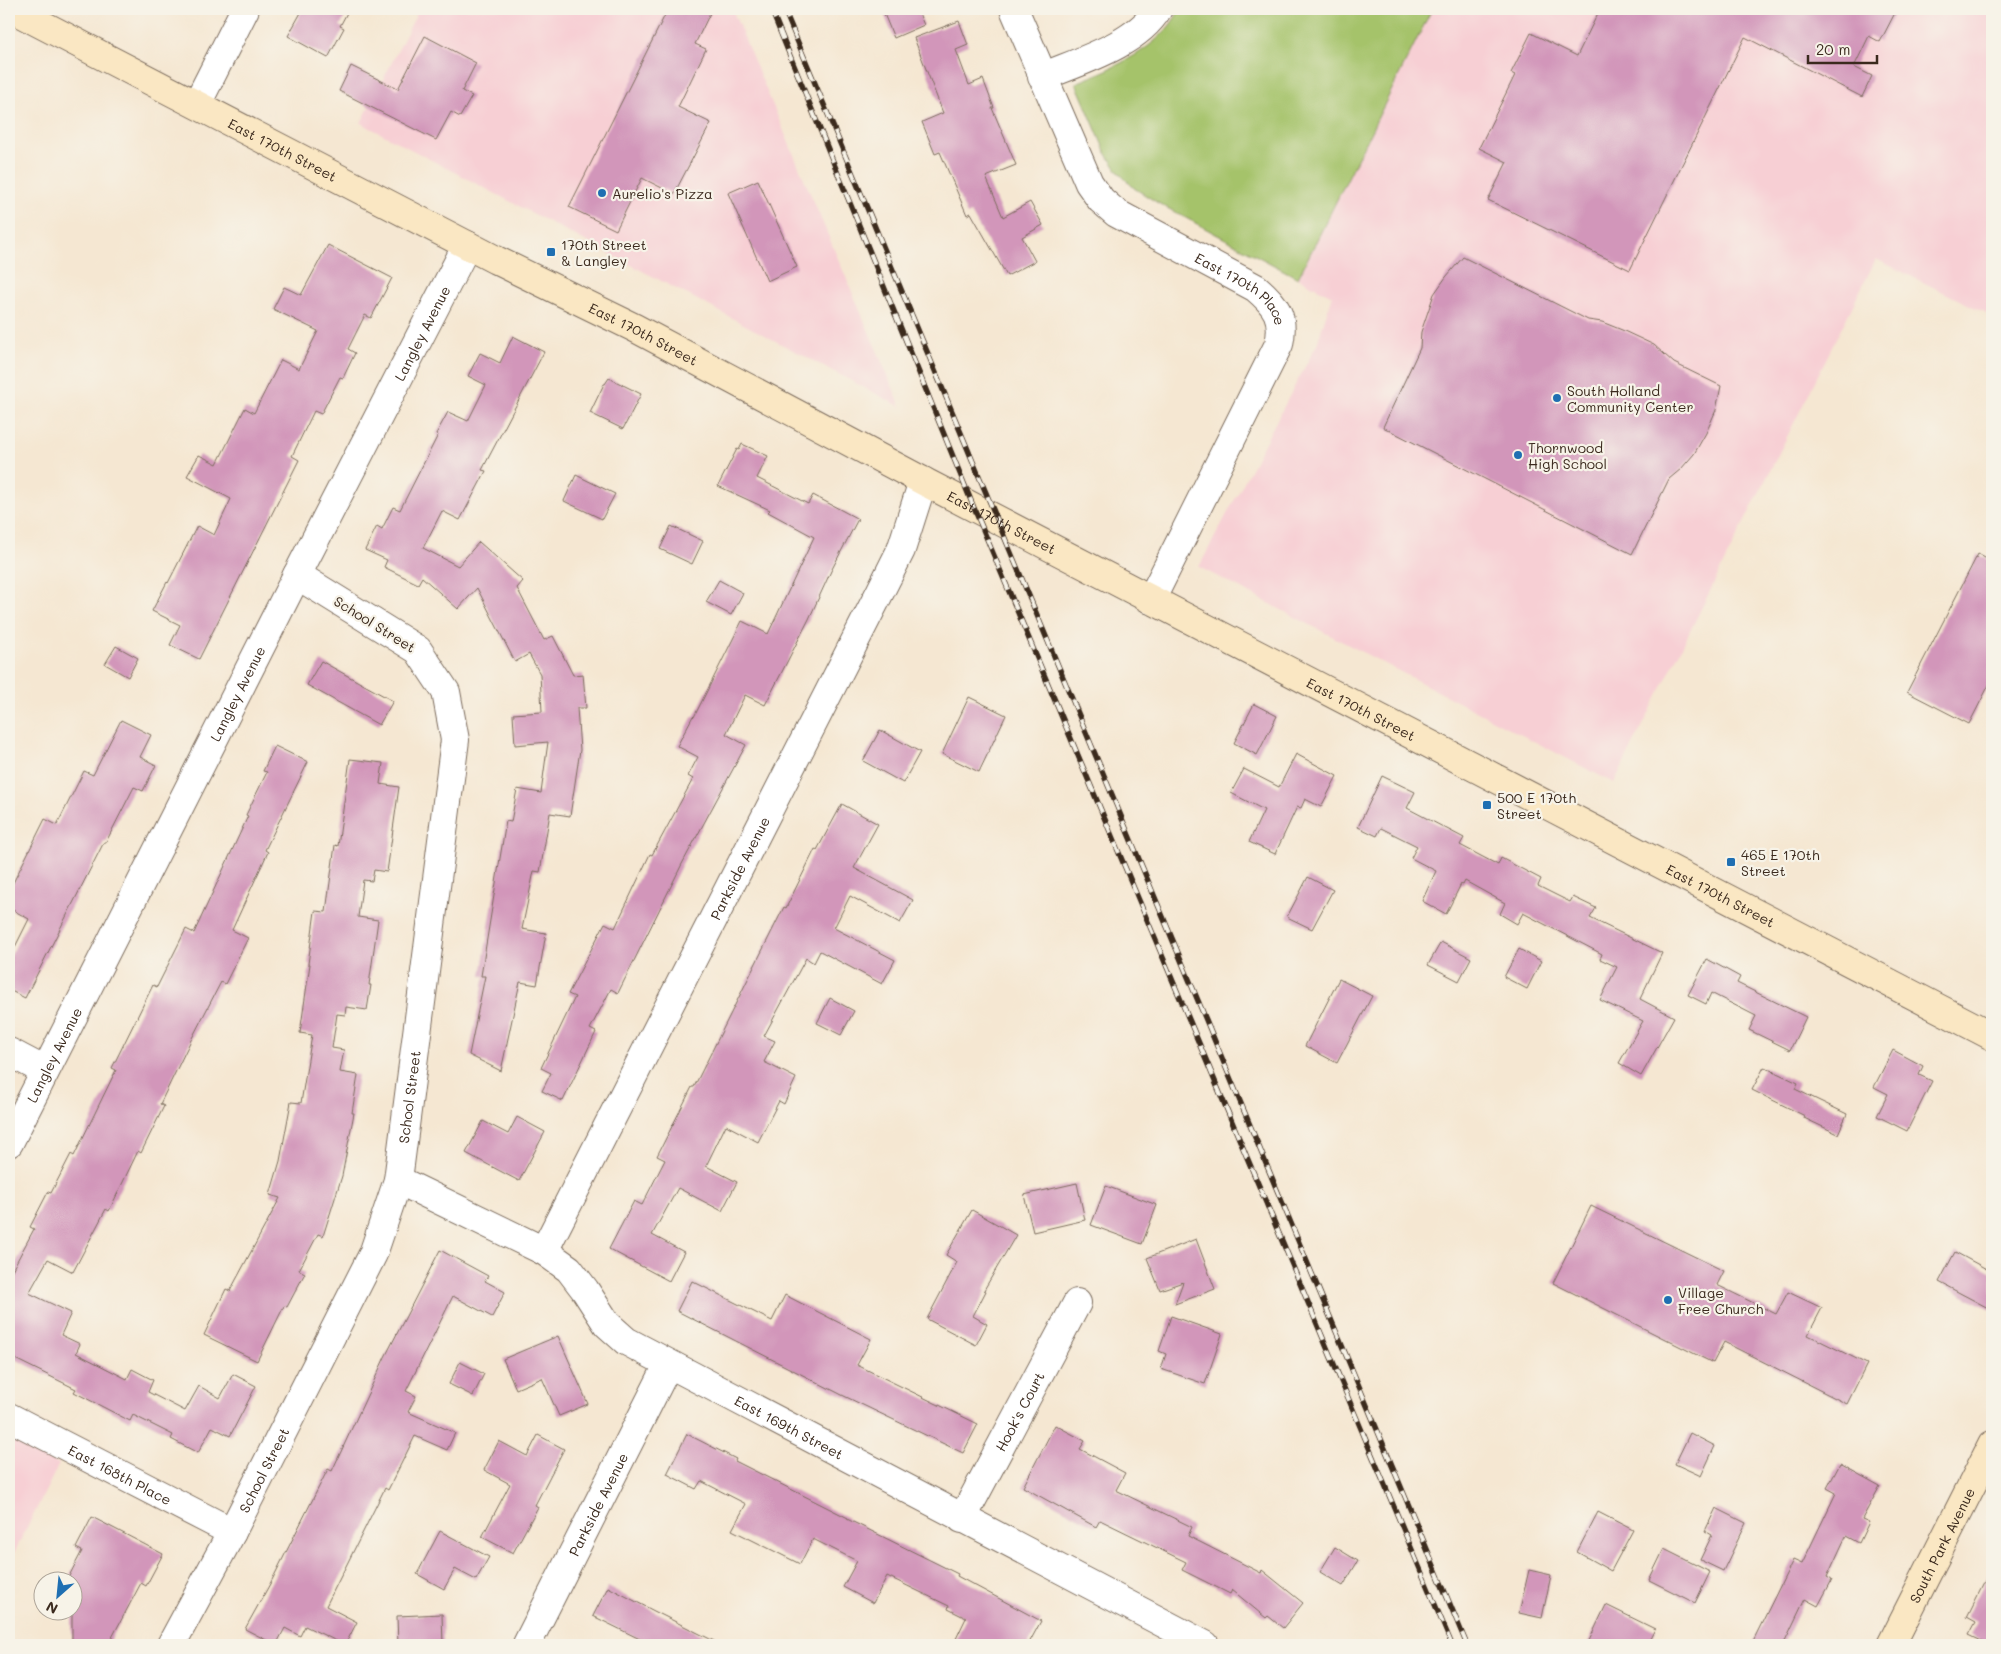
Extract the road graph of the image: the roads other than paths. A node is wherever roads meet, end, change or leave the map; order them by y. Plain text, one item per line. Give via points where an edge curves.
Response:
1 (12, 9) edge
2 (245, 9) edge
3 (1014, 9) edge
4 (1158, 9) edge
5 (1042, 77) junction
6 (197, 104) junction
7 (467, 245) junction
8 (923, 481) junction
9 (296, 575) junction
10 (1152, 600) junction
11 (1992, 1036) edge
12 (9, 1052) edge
13 (45, 1071) junction
14 (9, 1144) edge
15 (398, 1180) junction
16 (544, 1251) junction
17 (1077, 1302) dead end
18 (668, 1365) junction
19 (9, 1417) edge
20 (1992, 1445) edge
21 (962, 1519) junction
22 (232, 1532) junction
23 (171, 1645) edge
24 (528, 1645) edge
25 (1205, 1645) edge
26 (1891, 1645) edge

1 - 6 street, East 170th Street
2 - 6 street
3 - 5 street, East 170th Place
4 - 5 street via 1140,30
5 - 10 street, East 170th Place via 1089,183 1101,200 1116,214 1256,288 1270,299 1279,315 1282,330 1279,344
6 - 7 street, East 170th Street
7 - 8 street, East 170th Street via 635,328
7 - 9 street, Langley Avenue
8 - 10 street, East 170th Street
8 - 16 street, Parkside Avenue via 901,550
9 - 13 street, Langley Avenue
9 - 15 street, School Street via 418,650 446,692 455,740
10 - 11 street, East 170th Street
12 - 13 street
13 - 14 street, Langley Avenue
15 - 16 street, East 169th Street
15 - 22 street, School Street via 373,1254
16 - 18 street, East 169th Street via 569,1269 607,1324 626,1342
17 - 21 street, Hook's Court
18 - 21 street, East 169th Street
18 - 24 street, Parkside Avenue
19 - 22 street, East 168th Place
20 - 26 street, South Park Avenue
21 - 25 street, East 169th Street
22 - 23 street, School Street

